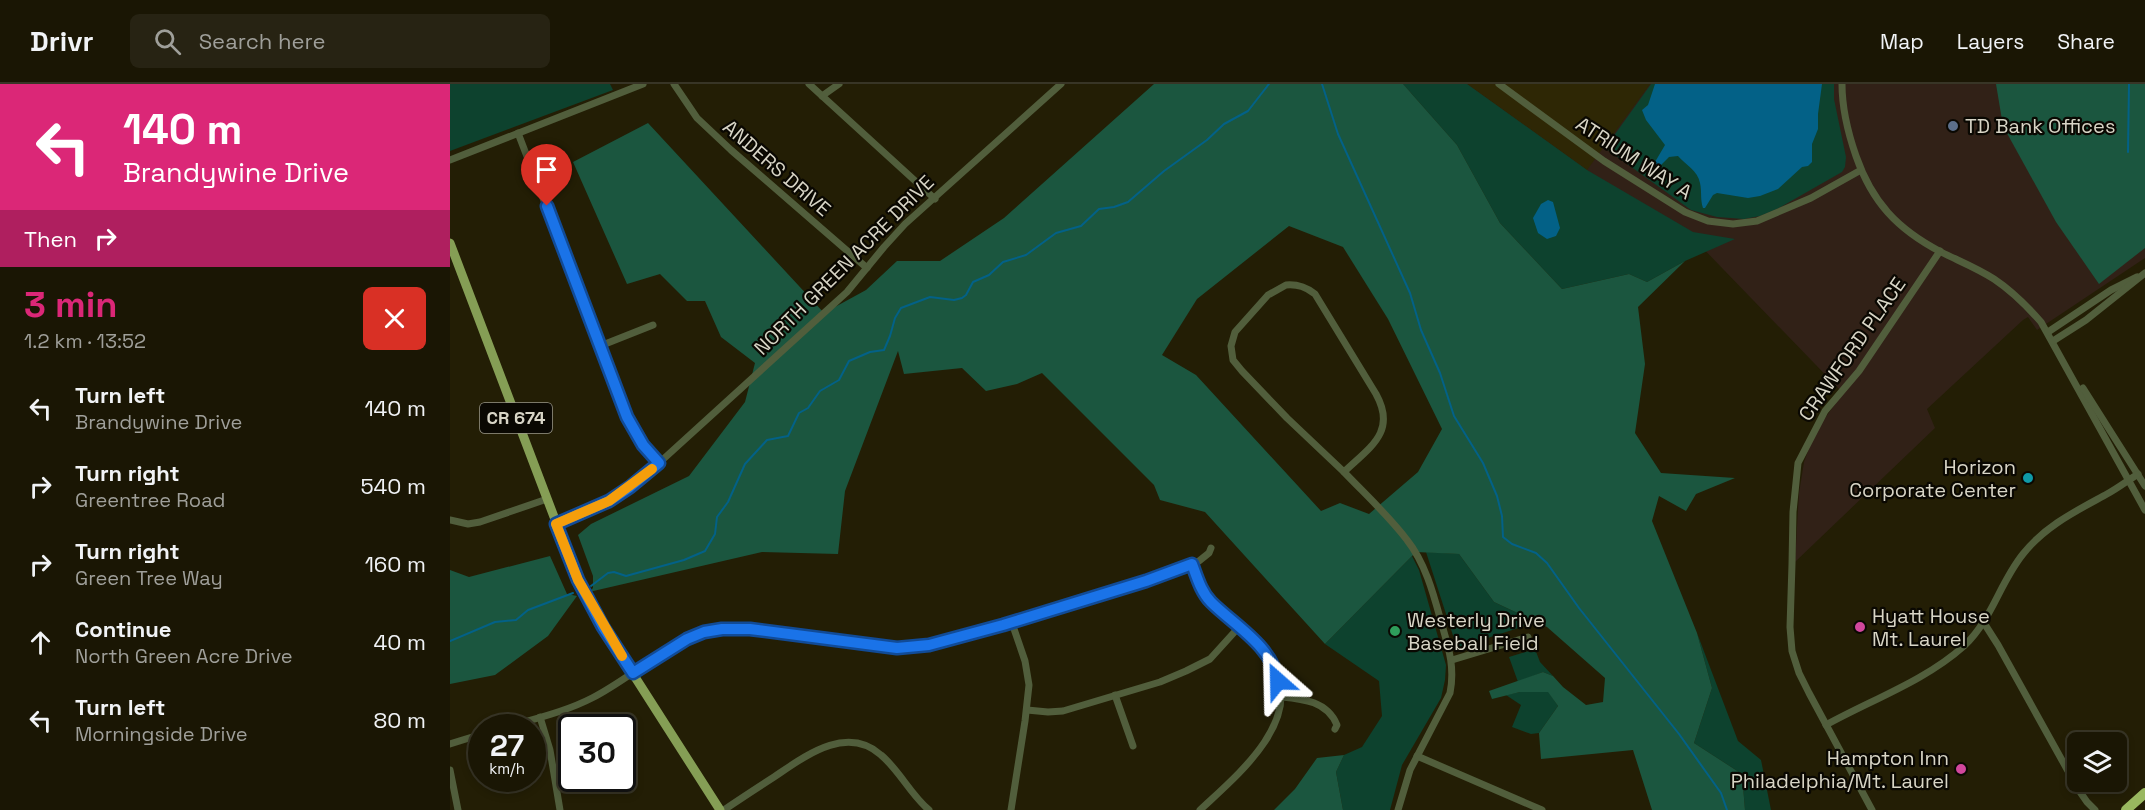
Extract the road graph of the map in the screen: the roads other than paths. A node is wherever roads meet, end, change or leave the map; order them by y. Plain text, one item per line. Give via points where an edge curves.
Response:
1 (642, 84) edge
2 (674, 84) edge
3 (809, 84) edge
4 (838, 84) edge
5 (1061, 84) edge
6 (1499, 84) edge
7 (1842, 84) edge
8 (822, 96) junction
9 (518, 134) junction
10 (450, 160) edge
11 (1861, 170) junction
12 (934, 199) junction
13 (450, 243) edge
14 (1940, 251) junction
15 (867, 268) junction
16 (2144, 274) edge
17 (653, 324) dead end
18 (2048, 332) junction
19 (2054, 341) junction
20 (600, 346) junction
21 (2062, 356) junction
22 (659, 463) junction
23 (1344, 472) junction
24 (2138, 474) junction
25 (2128, 480) junction
26 (2145, 486) edge
27 (546, 499) junction
28 (2145, 510) edge
29 (450, 520) edge
30 (556, 524) junction
31 (1211, 548) dead end
32 (1192, 564) junction
33 (1012, 622) junction
34 (1984, 623) junction
35 (1239, 627) junction
36 (1528, 636) dead end
37 (1452, 660) junction
38 (633, 673) junction
39 (1115, 695) junction
40 (1281, 697) junction
41 (1027, 710) junction
42 (546, 715) edge
43 (1826, 725) junction
44 (1335, 729) dead end
45 (546, 737) edge
46 (468, 738) edge
47 (450, 744) edge
48 (1133, 746) dead end
49 (1417, 756) junction
50 (450, 770) edge
51 (2145, 794) edge
52 (458, 810) edge
53 (560, 810) edge
54 (722, 810) edge
55 (929, 810) edge
56 (1011, 810) edge
57 (1200, 810) edge
58 (1398, 810) edge
59 (1542, 810) edge
60 (1872, 810) edge
61 (2095, 810) edge
62 (2126, 810) edge

1 - 9 street
2 - 15 street, ANDERS DRIVE via 697,118 730,150
3 - 8 street
4 - 8 street
5 - 12 street, NORTH GREEN ACRE DRIVE
6 - 11 street, ATRIUM WAY A via 1604,161 1685,212 1708,221 1757,221 1811,198
7 - 11 street via 1846,122
8 - 12 street
9 - 10 street
9 - 20 street
11 - 14 street via 1868,187 1894,219
12 - 15 street, NORTH GREEN ACRE DRIVE via 905,224
13 - 27 main road, CR 674
14 - 18 street via 2005,287
14 - 43 street, CRAWFORD PLACE via 1858,371 1825,411 1798,463 1793,512 1791,639 1799,673
15 - 22 street, NORTH GREEN ACRE DRIVE via 840,299
16 - 18 street
16 - 19 street
17 - 20 street
18 - 19 street
19 - 21 street
20 - 22 street via 631,426
21 - 24 street
21 - 25 street
22 - 30 street, NORTH GREEN ACRE DRIVE via 630,487 591,510
23 - 23 street via 1380,434 1384,411 1315,294 1298,285 1283,286 1261,302 1234,332 1233,360
23 - 37 street via 1415,552 1435,599
24 - 25 street
24 - 26 street
25 - 28 street
25 - 34 street via 2041,534 2019,559
27 - 29 street via 480,522
27 - 30 main road, CR 674
30 - 38 main road, CR 674 via 584,592
31 - 32 street via 1205,557
32 - 33 street
32 - 35 street via 1206,596
33 - 38 street via 950,641 907,648 722,629 687,639
33 - 41 street via 1028,677
34 - 43 street via 1937,666
34 - 61 street via 2078,789
35 - 39 street via 1210,659 1169,679
35 - 40 street via 1277,672
36 - 37 street
37 - 49 street via 1450,693
38 - 42 street via 588,700
38 - 54 main road
39 - 41 street via 1063,711
39 - 48 street
40 - 44 street via 1318,704 1332,715
40 - 57 street via 1276,721 1263,744
41 - 56 street
43 - 60 street, CRAWFORD PLACE
45 - 53 street
46 - 47 street
49 - 58 street
49 - 59 street
50 - 52 street
51 - 62 highway
54 - 55 street via 810,754 848,742 867,746 881,755

